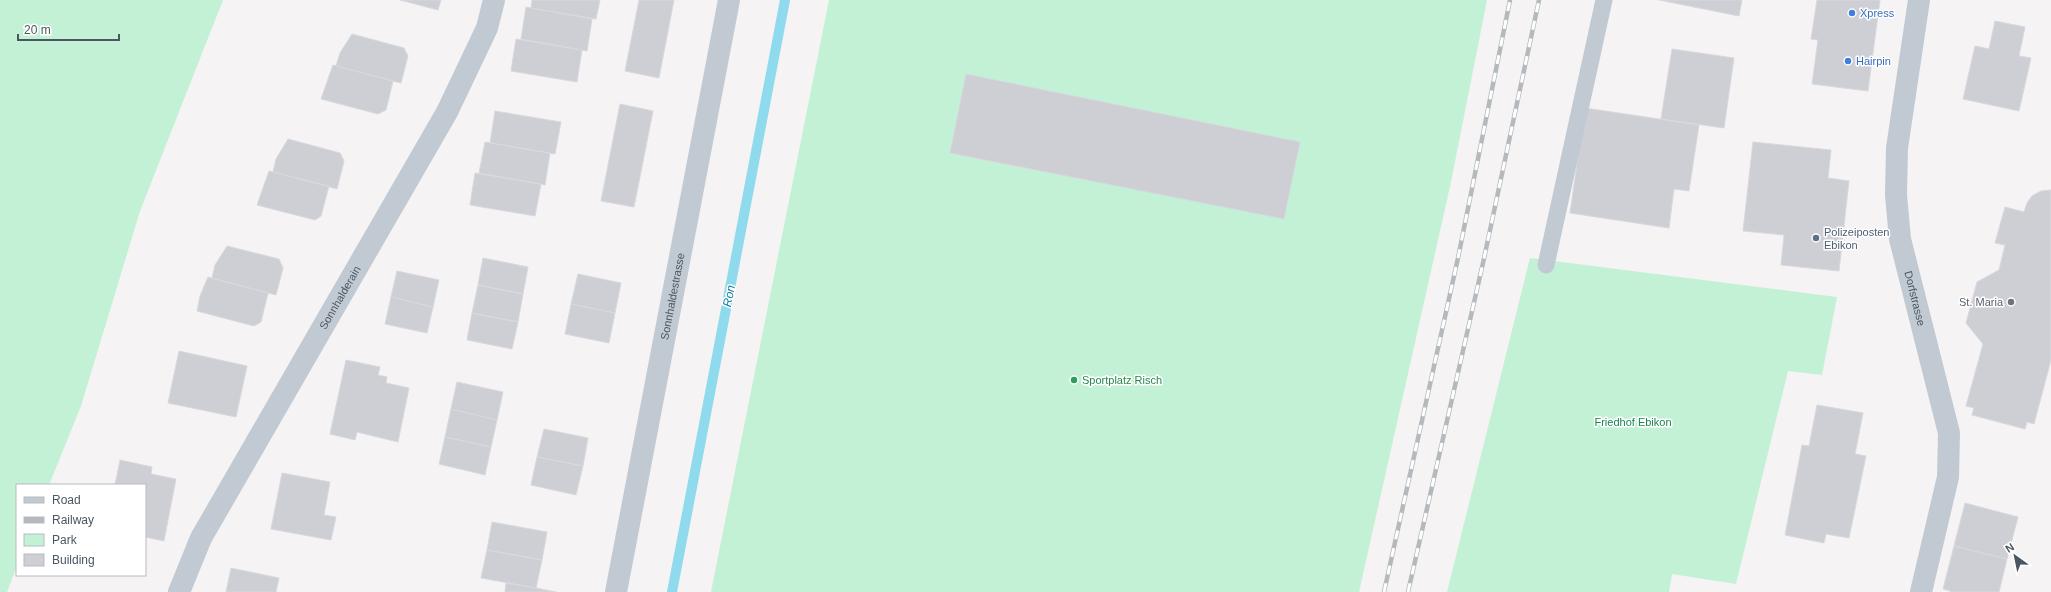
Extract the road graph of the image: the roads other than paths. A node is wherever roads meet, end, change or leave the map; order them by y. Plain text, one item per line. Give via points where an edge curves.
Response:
1 (494, 0) edge
2 (729, 0) edge
3 (1604, 0) edge
4 (1920, 0) edge
5 (1546, 265) dead end
6 (179, 592) edge
7 (616, 592) edge
8 (1921, 592) edge

1 - 6 street, Sonnhalderain via 487,28 448,112 201,538
2 - 7 street, Sonnhaldestrasse
3 - 5 lane
4 - 8 street, Dorfstrasse via 1897,148 1896,196 1900,239 1949,433 1948,477

